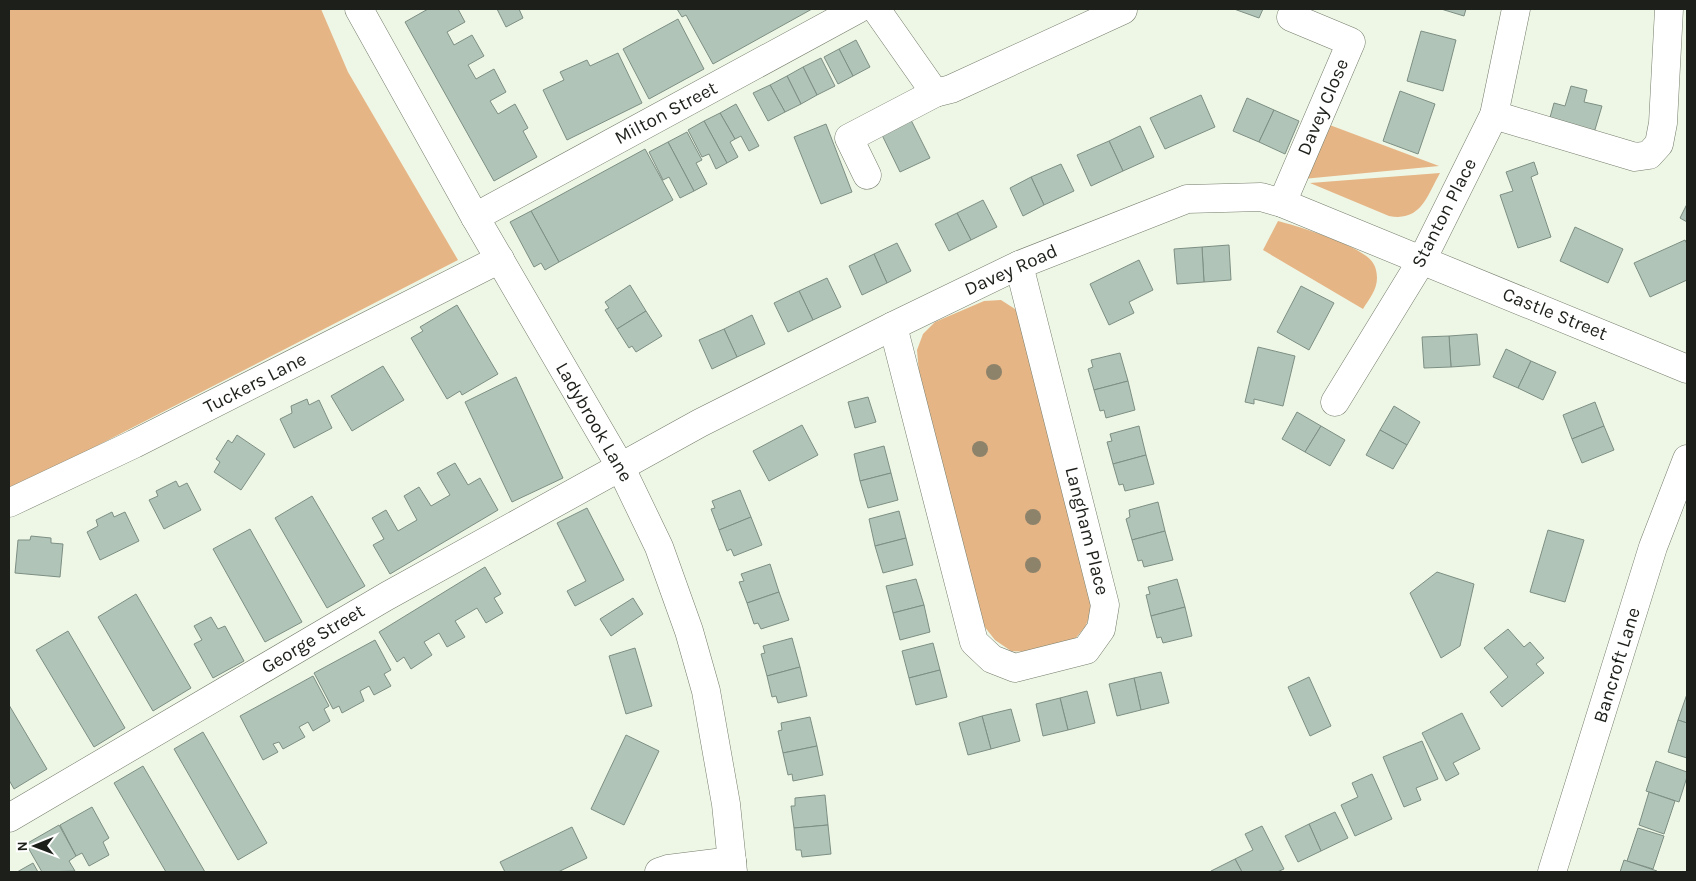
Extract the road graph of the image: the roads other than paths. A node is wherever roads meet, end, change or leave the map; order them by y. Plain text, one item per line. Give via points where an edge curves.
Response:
1 (858, 9) edge
2 (876, 9) edge
3 (1516, 9) edge
4 (1669, 9) edge
5 (362, 10) edge
6 (1123, 10) dead end
7 (1291, 17) dead end
8 (935, 93) junction
9 (1494, 115) junction
10 (867, 175) dead end
11 (1282, 204) junction
12 (475, 216) junction
13 (500, 259) junction
14 (1422, 260) junction
15 (1019, 265) junction
16 (893, 326) junction
17 (1687, 369) edge
18 (1335, 402) dead end
19 (1687, 460) edge
20 (620, 466) junction
21 (9, 504) edge
22 (9, 818) edge
23 (732, 867) edge
24 (660, 872) edge
25 (1552, 872) edge

1 - 12 street, Milton Street
2 - 8 street
3 - 9 street, Stanton Place
4 - 9 street via 1663,123 1659,144 1649,155 1635,157
5 - 12 street, Ladybrook Lane
6 - 8 street via 951,89
7 - 11 street, Davey Close via 1351,42
8 - 10 street via 849,138
9 - 14 street, Stanton Place
11 - 14 street, Davey Road
11 - 15 street, Davey Road via 1261,197 1187,199
12 - 13 street, Ladybrook Lane
13 - 20 street, Ladybrook Lane
13 - 21 street, Tuckers Lane
14 - 17 street, Castle Street
14 - 18 street, Stanton Place
15 - 16 street, Davey Road
15 - 16 street, Langham Place via 1105,605 1101,629 1086,650 1015,668 992,659 974,642
16 - 20 street, Davey Road via 700,422
19 - 25 street, Bancroft Lane via 1653,547
20 - 22 street, George Street via 387,596
20 - 23 street, Ladybrook Lane via 660,548 706,691 726,804
23 - 24 street via 668,868

